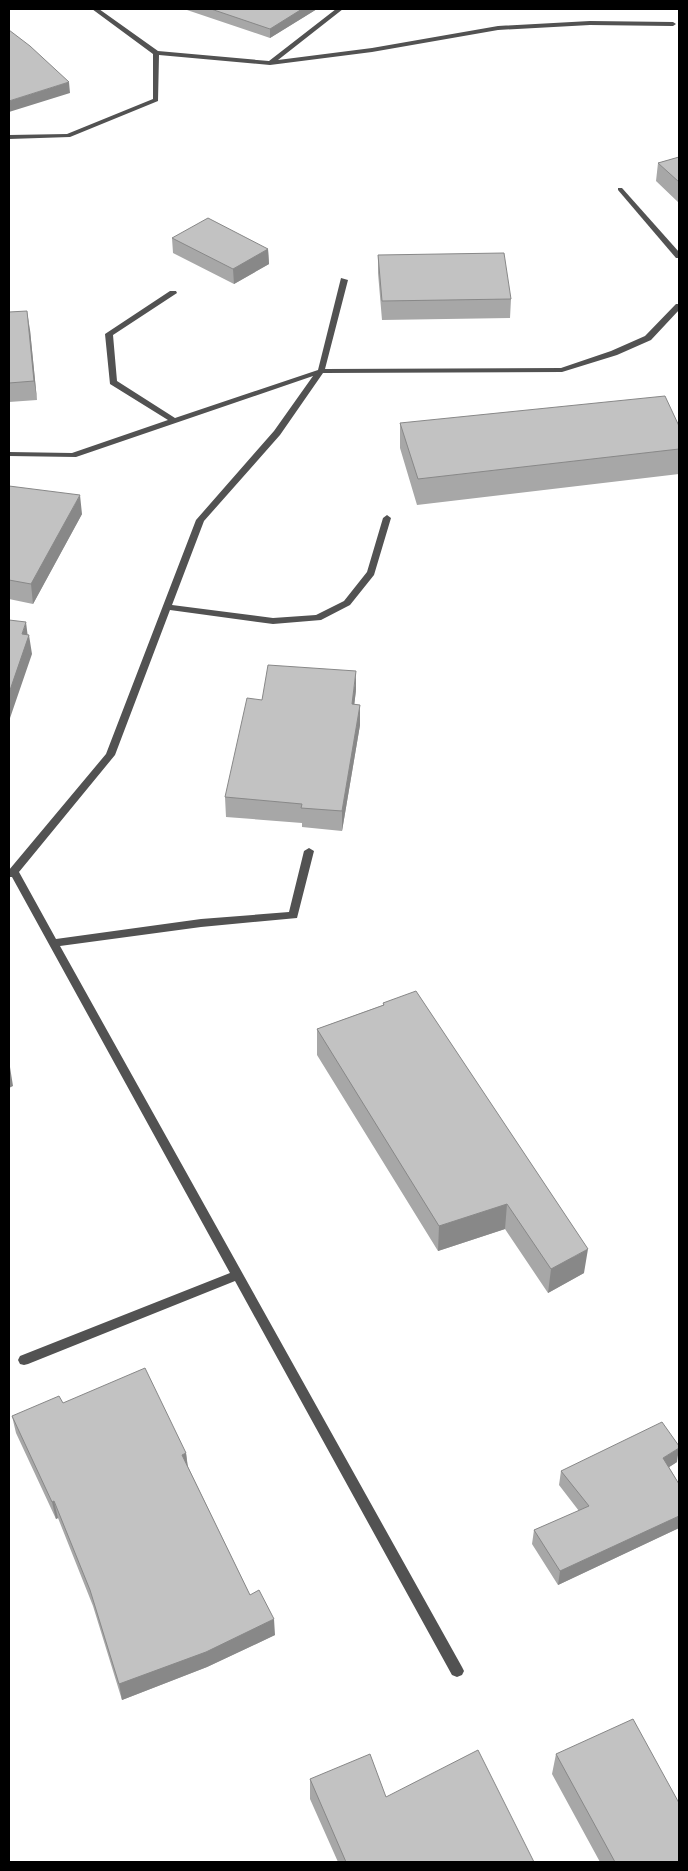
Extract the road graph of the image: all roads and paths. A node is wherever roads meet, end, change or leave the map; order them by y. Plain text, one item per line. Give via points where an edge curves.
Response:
1 (94, 9) edge
2 (340, 9) edge
3 (673, 24) dead end
4 (156, 53) junction
5 (269, 63) junction
6 (9, 137) edge
7 (620, 189) dead end
8 (679, 256) edge
9 (344, 280) dead end
10 (173, 293) dead end
11 (679, 306) edge
12 (321, 371) junction
13 (174, 421) junction
14 (9, 454) edge
15 (386, 518) dead end
16 (167, 607) junction
17 (309, 851) dead end
18 (11, 873) edge
19 (54, 943) junction
20 (237, 1274) junction
21 (24, 1360) dead end
22 (457, 1671) dead end

1 - 4 street
2 - 5 street
3 - 5 street via 590,23 498,28 372,50
4 - 5 street
4 - 6 street via 156,100 68,136
7 - 8 street
9 - 12 street
10 - 13 street via 109,334 113,382
11 - 12 street via 648,338 562,370
12 - 13 street
12 - 16 street via 277,433 200,520
13 - 14 street via 73,455
15 - 16 street via 371,573 347,603 318,618 273,621
16 - 18 street via 110,755
17 - 19 street via 293,915 201,923
18 - 19 street
19 - 20 street
20 - 21 street
20 - 22 street

